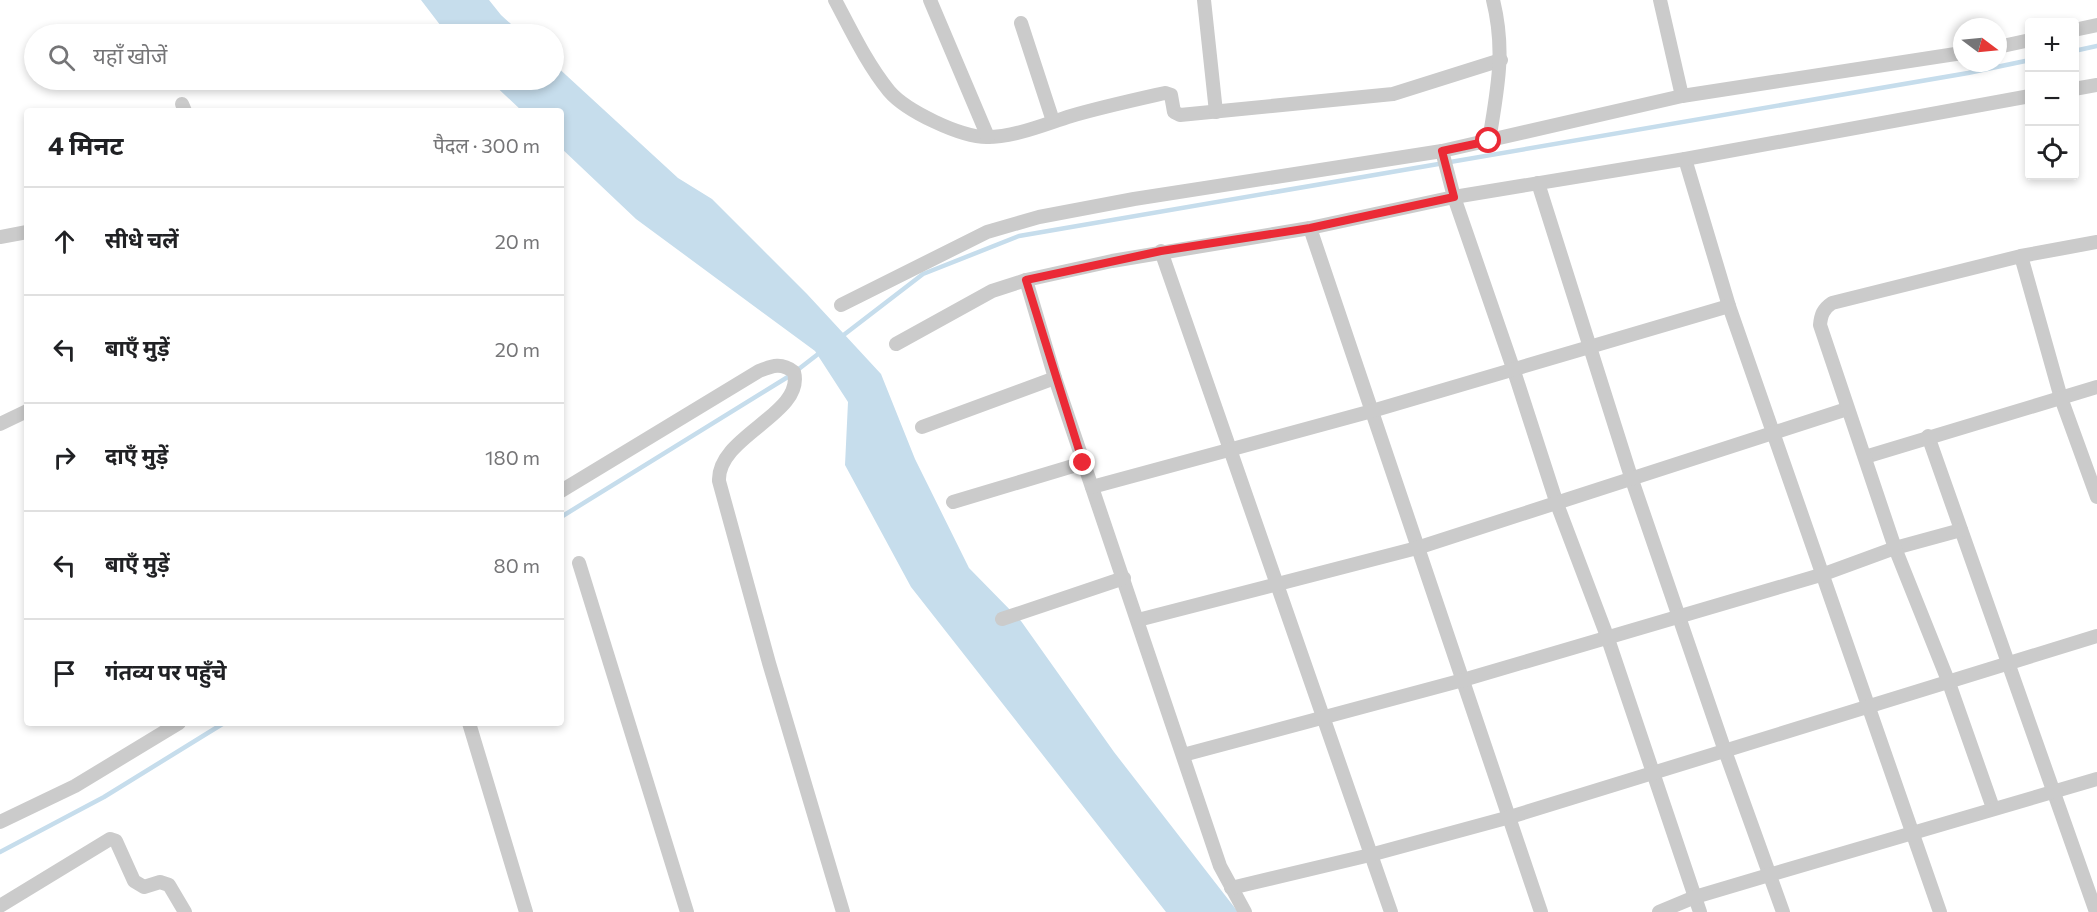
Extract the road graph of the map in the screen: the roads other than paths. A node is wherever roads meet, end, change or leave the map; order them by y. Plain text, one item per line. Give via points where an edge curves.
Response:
1 (835, 0) edge
2 (930, 0) edge
3 (1204, 0) edge
4 (1493, 0) edge
5 (1660, 0) edge
6 (1021, 23) dead end
7 (2097, 25) edge
8 (2079, 29) edge
9 (2025, 41) edge
10 (2007, 45) edge
11 (1953, 54) edge
12 (1501, 60) junction
13 (2097, 85) edge
14 (2079, 88) edge
15 (1682, 96) junction
16 (2025, 97) edge
17 (1216, 112) junction
18 (1053, 121) junction
19 (988, 137) junction
20 (1489, 141) junction
21 (1442, 155) junction
22 (1685, 159) junction
23 (1538, 183) junction
24 (1454, 197) junction
25 (1310, 228) junction
26 (24, 233) edge
27 (0, 237) edge
28 (2097, 242) edge
29 (1161, 251) junction
30 (2021, 256) junction
31 (1026, 280) junction
32 (841, 305) dead end
33 (1730, 306) junction
34 (896, 344) dead end
35 (1590, 347) junction
36 (1513, 368) junction
37 (1055, 378) junction
38 (2097, 387) edge
39 (2061, 398) junction
40 (1847, 409) junction
41 (1372, 411) junction
42 (24, 412) edge
43 (0, 424) edge
44 (922, 427) dead end
45 (1774, 432) junction
46 (1928, 436) junction
47 (1231, 449) junction
48 (1865, 457) junction
49 (1083, 463) junction
50 (1632, 480) junction
51 (1092, 487) junction
52 (564, 489) edge
53 (2097, 497) edge
54 (953, 502) dead end
55 (1557, 504) junction
56 (1961, 530) junction
57 (1417, 548) junction
58 (1895, 548) junction
59 (579, 563) dead end
60 (1824, 574) junction
61 (1124, 578) junction
62 (1279, 584) junction
63 (1679, 616) junction
64 (1002, 619) dead end
65 (1138, 620) junction
66 (1607, 636) junction
67 (2097, 636) edge
68 (2007, 664) junction
69 (1463, 680) junction
70 (1949, 683) junction
71 (1866, 706) junction
72 (1325, 717) junction
73 (174, 726) edge
74 (470, 726) edge
75 (1725, 751) junction
76 (1183, 755) junction
77 (1651, 774) junction
78 (2097, 779) edge
79 (2052, 791) junction
80 (1993, 808) junction
81 (1510, 817) junction
82 (0, 822) edge
83 (1913, 832) junction
84 (1370, 855) junction
85 (1768, 875) junction
86 (1230, 888) junction
87 (1695, 897) junction
88 (0, 907) edge
89 (4, 912) edge
90 (185, 912) edge
91 (526, 912) edge
92 (687, 912) edge
93 (843, 912) edge
94 (1245, 912) edge
95 (1391, 912) edge
96 (1541, 912) edge
97 (1659, 912) edge
98 (1700, 912) edge
99 (1783, 912) edge
100 (1940, 912) edge
101 (2096, 912) edge

1 - 19 street via 890,92 901,102 940,124
2 - 19 street
3 - 17 street
4 - 12 street via 1501,37
5 - 15 street
6 - 18 street
7 - 8 street
9 - 10 street
11 - 15 street
12 - 17 street via 1393,94
12 - 20 street
13 - 14 street
15 - 20 street
16 - 22 street
17 - 18 street via 1176,115 1171,95 1165,93
18 - 19 street
20 - 21 street
21 - 24 street
21 - 32 street via 1134,200 1022,221 987,232
22 - 23 street
22 - 33 street
23 - 24 street
23 - 35 street
24 - 25 street
24 - 36 street
25 - 29 street
25 - 41 street
26 - 27 street
28 - 30 street
29 - 31 street
29 - 47 street
30 - 39 street
30 - 40 street via 1832,303 1825,308 1820,325
31 - 34 street via 992,291
31 - 37 street
33 - 35 street
33 - 45 street
35 - 36 street
35 - 50 street
36 - 41 street
36 - 55 street
37 - 44 street
37 - 49 street
38 - 39 street
39 - 46 street
39 - 53 street
40 - 45 street
40 - 48 street
41 - 47 street
41 - 57 street
42 - 43 street
45 - 50 street
45 - 60 street
46 - 48 street
46 - 56 street
47 - 51 street
47 - 62 street
48 - 58 street
49 - 51 street
49 - 54 street
50 - 55 street
50 - 63 street
51 - 61 street
52 - 93 street via 759,371 784,366 795,376 790,394 723,460 719,481 768,663
55 - 57 street
55 - 66 street
56 - 58 street
56 - 68 street
57 - 62 street
57 - 69 street
58 - 60 street
58 - 70 street
59 - 92 street
60 - 63 street
60 - 71 street
61 - 64 street
61 - 65 street
62 - 65 street
62 - 72 street
63 - 66 street
63 - 75 street
65 - 76 street
66 - 69 street
66 - 77 street
67 - 68 street
68 - 70 street
68 - 79 street
69 - 72 street
69 - 81 street
70 - 71 street
70 - 80 street
71 - 75 street
71 - 83 street
72 - 76 street
72 - 84 street
73 - 82 street via 75,786
74 - 91 street
75 - 77 street
75 - 85 street
76 - 86 street
77 - 81 street
77 - 87 street
78 - 79 street
79 - 80 street
79 - 101 street
80 - 83 street
81 - 84 street
81 - 96 street
83 - 85 street
83 - 100 street
84 - 86 street
84 - 95 street
85 - 87 street
85 - 99 street
86 - 94 street
87 - 97 street
87 - 98 street
88 - 89 street
88 - 90 street via 110,839 116,841 134,881 144,887 160,882 169,885

